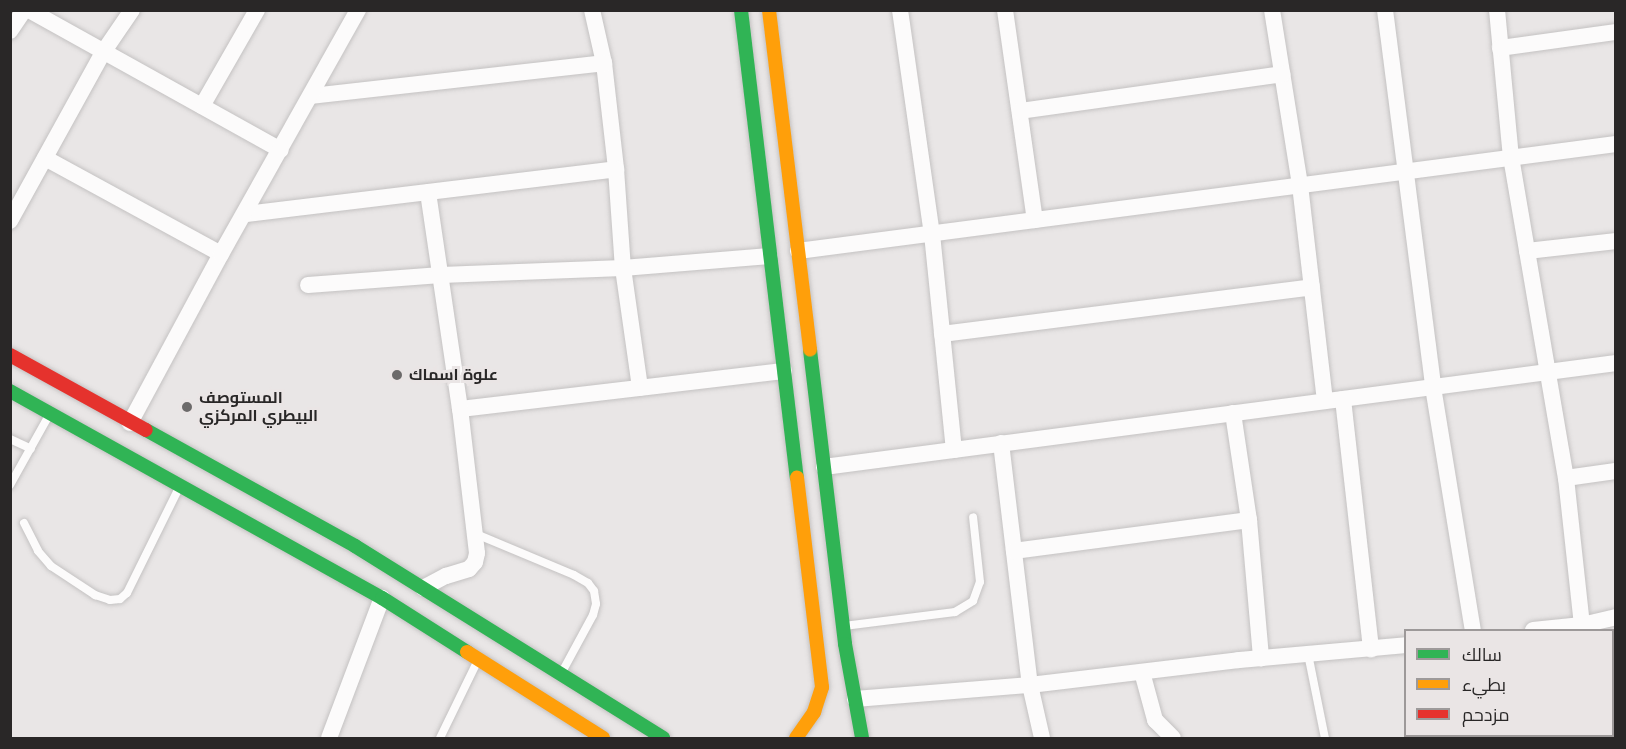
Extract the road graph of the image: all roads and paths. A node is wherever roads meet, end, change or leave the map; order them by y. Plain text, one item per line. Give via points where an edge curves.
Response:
1 (26, 10) edge
2 (132, 10) edge
3 (257, 10) edge
4 (358, 10) edge
5 (592, 10) edge
6 (741, 10) edge
7 (770, 10) edge
8 (900, 10) edge
9 (1005, 10) edge
10 (1272, 10) edge
11 (1385, 10) edge
12 (1497, 10) edge
13 (10, 31) edge
14 (1616, 32) edge
15 (1500, 48) junction
16 (104, 51) junction
17 (604, 63) junction
18 (1282, 74) junction
19 (311, 96) junction
20 (202, 106) junction
21 (1020, 111) junction
22 (1616, 144) edge
23 (281, 150) junction
24 (45, 158) junction
25 (1511, 158) junction
26 (616, 169) junction
27 (1407, 171) junction
28 (1300, 185) junction
29 (428, 192) junction
30 (246, 214) junction
31 (1035, 220) junction
32 (10, 221) edge
33 (932, 234) junction
34 (1616, 241) edge
35 (798, 251) junction
36 (1527, 251) junction
37 (221, 254) junction
38 (770, 256) junction
39 (623, 268) junction
40 (441, 275) junction
41 (308, 285) dead end
42 (1312, 287) junction
43 (806, 318) junction
44 (778, 320) junction
45 (942, 334) junction
46 (10, 356) edge
47 (1616, 363) edge
48 (784, 371) junction
49 (1547, 372) junction
50 (1433, 387) junction
51 (640, 388) junction
52 (10, 391) edge
53 (1343, 399) junction
54 (1325, 401) junction
55 (460, 409) junction
56 (1233, 412) junction
57 (50, 413) junction
58 (130, 423) junction
59 (10, 439) edge
60 (1001, 443) junction
61 (31, 449) junction
62 (954, 450) junction
63 (824, 466) junction
64 (1616, 471) edge
65 (1566, 478) junction
66 (10, 485) edge
67 (180, 485) junction
68 (973, 517) dead end
69 (1249, 520) junction
70 (24, 523) dead end
71 (476, 534) junction
72 (1014, 550) junction
73 (423, 588) junction
74 (382, 598) junction
75 (1616, 616) edge
76 (843, 626) junction
77 (1582, 628) edge
78 (1473, 629) edge
79 (1558, 629) edge
80 (846, 645) junction
81 (1404, 645) edge
82 (818, 647) junction
83 (1371, 649) junction
84 (1308, 654) junction
85 (478, 658) junction
86 (1261, 658) junction
87 (526, 670) junction
88 (1142, 672) junction
89 (562, 673) junction
90 (1030, 685) junction
91 (855, 699) junction
92 (329, 738) edge
93 (440, 738) edge
94 (603, 738) edge
95 (663, 738) edge
96 (796, 738) edge
97 (862, 738) edge
98 (1042, 738) edge
99 (1173, 738) edge
100 (1325, 738) edge

1 - 13 street
1 - 16 street
2 - 16 street
3 - 20 street
4 - 19 street
5 - 17 street
6 - 38 main road
7 - 35 main road
8 - 33 street
9 - 21 street
10 - 18 street
11 - 27 street
12 - 15 street
14 - 15 street
15 - 25 street
16 - 20 street
16 - 24 street
17 - 19 street
17 - 26 street
18 - 21 street
18 - 28 street
19 - 23 street
20 - 23 street
21 - 31 street
22 - 25 street
23 - 30 street
24 - 32 street
24 - 37 street
25 - 27 street
25 - 36 street
26 - 29 street
26 - 39 street
27 - 28 street
27 - 50 street
28 - 31 street
28 - 42 street
29 - 30 street
29 - 40 street
30 - 37 street
31 - 33 street
33 - 35 street
33 - 45 street
34 - 36 street
35 - 43 main road
36 - 49 street
37 - 58 street
38 - 39 street
38 - 44 main road
39 - 40 street
39 - 51 street
40 - 41 street
40 - 55 street
42 - 45 street
42 - 54 street
43 - 44 main road
43 - 63 main road
44 - 48 main road
45 - 62 street
46 - 58 main road
47 - 49 street
48 - 51 street
48 - 82 main road
49 - 50 street
49 - 65 street
50 - 53 street
50 - 78 street
51 - 55 street
52 - 57 main road
53 - 54 street
53 - 83 street
54 - 56 street
55 - 71 street
56 - 60 street
56 - 69 street
57 - 61 lane
57 - 67 main road
58 - 73 main road via 355,546
59 - 61 lane
60 - 62 street
60 - 72 street
61 - 66 lane
62 - 63 street
63 - 76 main road
64 - 65 street
65 - 77 street
67 - 70 lane via 127,593 120,598 110,600 95,595 51,566 38,551
67 - 74 main road
68 - 76 lane via 980,582 973,601 955,612
69 - 72 street
69 - 86 street
71 - 73 street via 477,557 473,566
71 - 89 lane via 574,575 594,591 593,615
72 - 90 street
73 - 87 main road
74 - 85 main road
74 - 92 street
75 - 77 street
76 - 80 main road
77 - 79 street
80 - 82 main road
80 - 91 main road
81 - 83 street
82 - 96 main road via 822,687 814,712
83 - 84 street
84 - 86 street
84 - 100 lane
85 - 87 main road
85 - 93 lane
86 - 88 street
87 - 89 main road
87 - 94 main road
88 - 90 street
88 - 99 street via 1155,720
89 - 95 main road
90 - 91 street
90 - 98 street
91 - 97 main road

